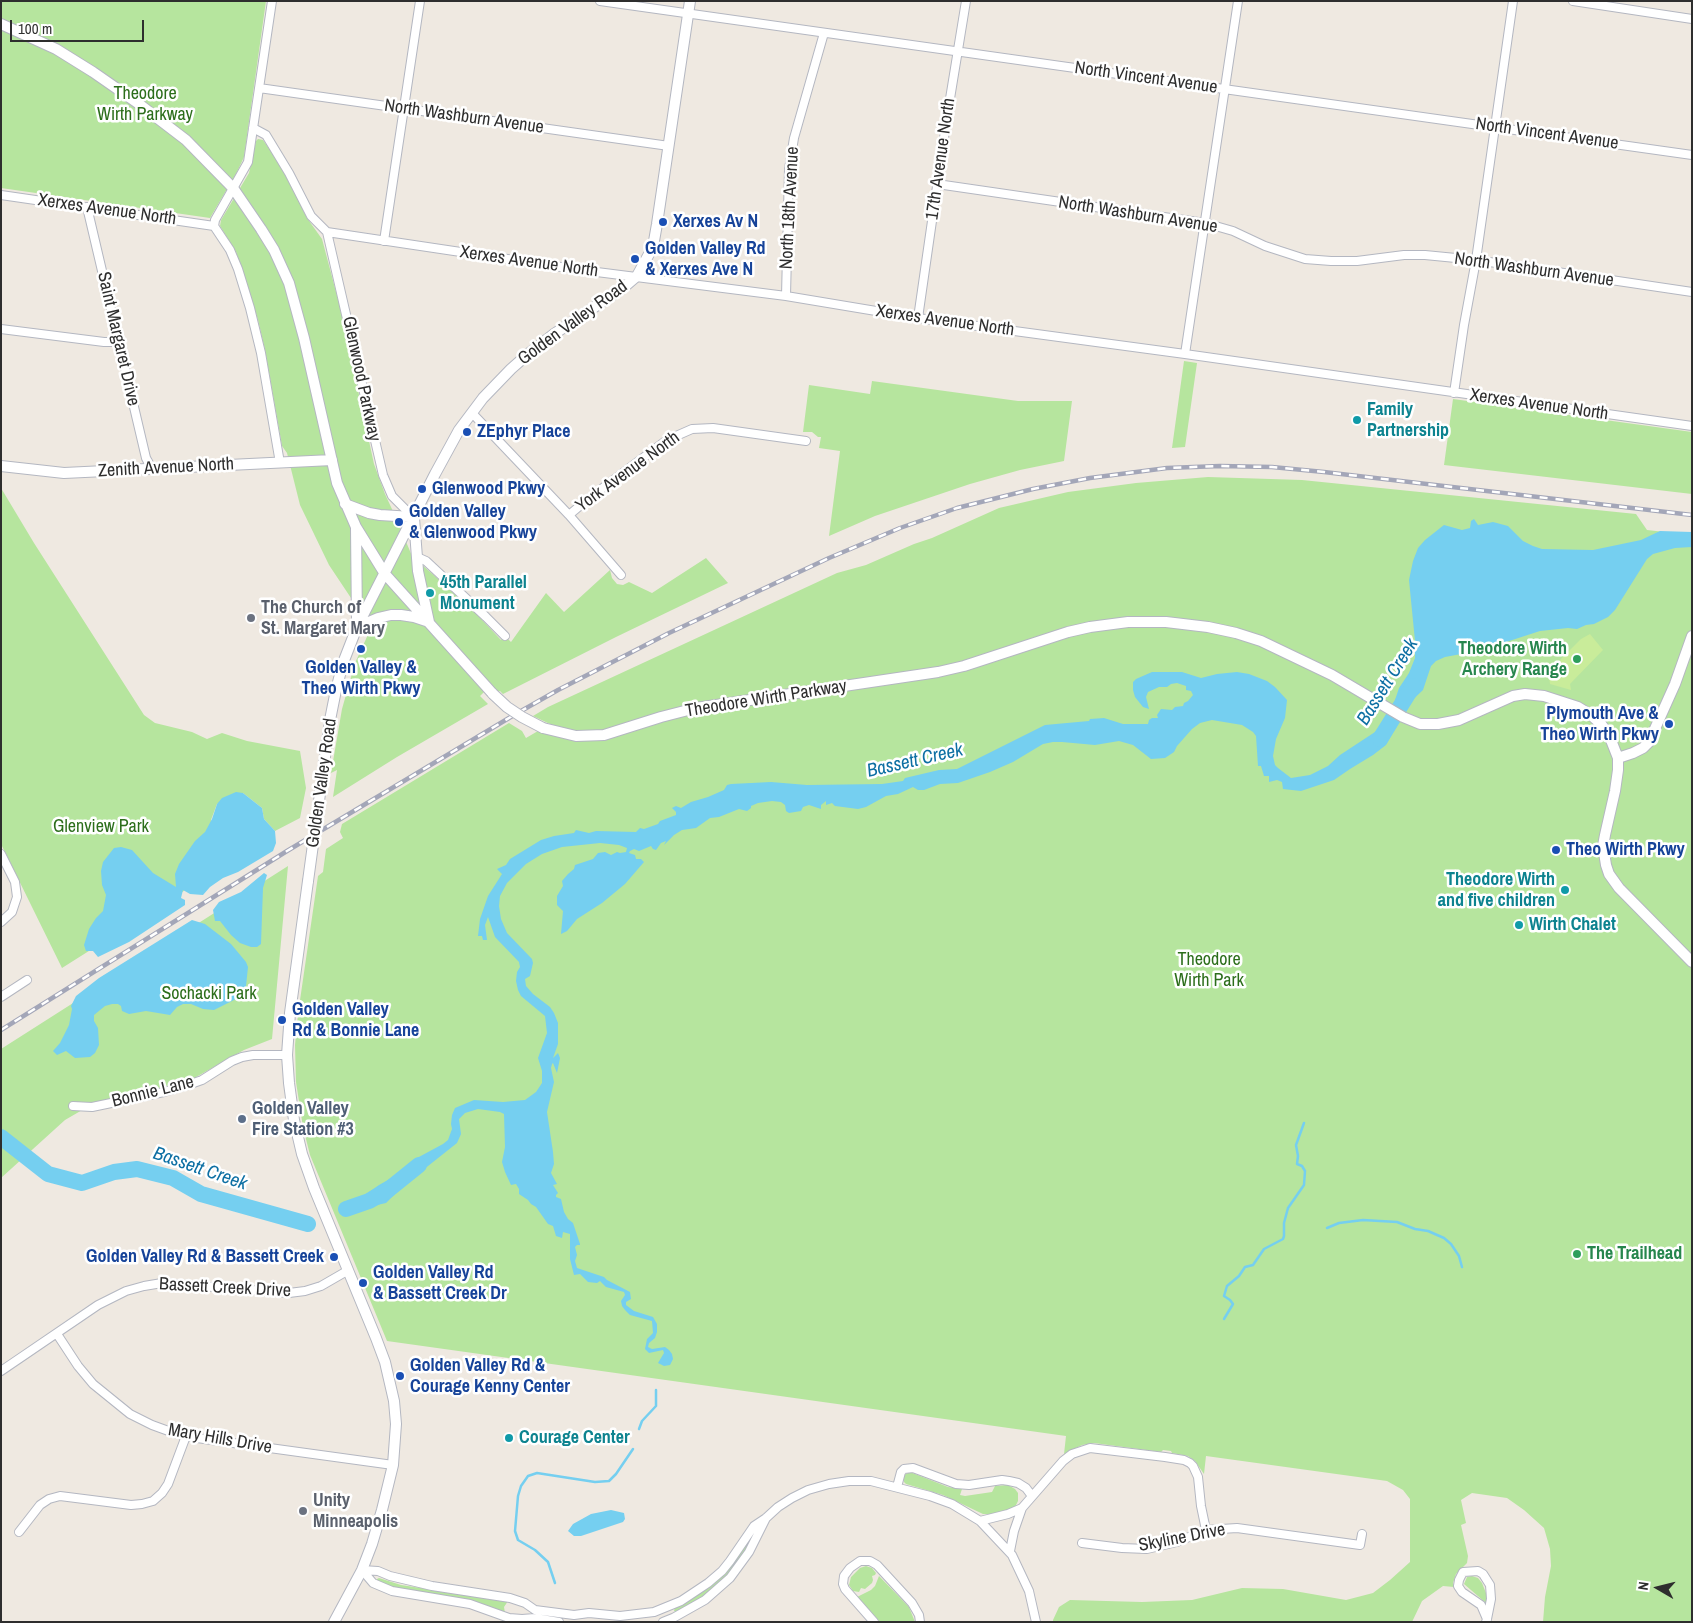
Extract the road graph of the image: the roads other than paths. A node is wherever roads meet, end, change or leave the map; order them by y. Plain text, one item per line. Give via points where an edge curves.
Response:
1 (272, 1) edge
2 (420, 1) edge
3 (600, 1) edge
4 (690, 1) edge
5 (966, 1) edge
6 (1238, 1) edge
7 (1513, 1) edge
8 (1573, 1) edge
9 (688, 14) junction
10 (1692, 19) edge
11 (1, 24) edge
12 (824, 33) junction
13 (958, 51) junction
14 (259, 88) junction
15 (1225, 89) junction
16 (404, 109) junction
17 (1495, 127) junction
18 (253, 128) junction
19 (669, 146) junction
20 (1692, 155) edge
21 (937, 184) junction
22 (234, 188) junction
23 (1, 195) edge
24 (87, 207) junction
25 (1205, 222) junction
26 (214, 226) junction
27 (327, 232) junction
28 (384, 241) junction
29 (1476, 260) junction
30 (637, 276) junction
31 (1692, 292) edge
32 (786, 296) junction
33 (918, 318) junction
34 (1, 329) edge
35 (118, 342) junction
36 (1185, 354) junction
37 (1454, 393) junction
38 (472, 413) junction
39 (1692, 426) edge
40 (806, 441) dead end
41 (332, 460) junction
42 (280, 463) junction
43 (1, 466) edge
44 (152, 469) junction
45 (345, 504) junction
46 (569, 515) junction
47 (414, 517) junction
48 (356, 527) junction
49 (417, 557) junction
50 (385, 574) junction
51 (621, 575) dead end
52 (429, 623) junction
53 (357, 627) junction
54 (505, 636) dead end
55 (1692, 636) edge
56 (1618, 758) junction
57 (1, 854) edge
58 (1, 922) edge
59 (1692, 962) edge
60 (28, 980) dead end
61 (1, 997) edge
62 (287, 1055) junction
63 (73, 1106) dead end
64 (347, 1271) junction
65 (57, 1334) junction
66 (1, 1371) edge
67 (186, 1436) junction
68 (393, 1465) junction
69 (897, 1487) junction
70 (1032, 1496) junction
71 (1022, 1508) junction
72 (766, 1518) junction
73 (980, 1521) junction
74 (1206, 1530) junction
75 (19, 1532) dead end
76 (1362, 1534) dead end
77 (1082, 1543) dead end
78 (1010, 1551) junction
79 (362, 1570) junction
80 (669, 1607) junction
81 (654, 1612) junction
82 (674, 1620) edge
83 (1486, 1620) edge
84 (334, 1622) edge
85 (559, 1622) edge
86 (655, 1622) edge
87 (663, 1622) edge
88 (874, 1622) edge
89 (920, 1622) edge
90 (1036, 1622) edge

1 - 14 street
2 - 16 street
3 - 9 street, North Vincent Avenue
4 - 9 street, Golden Valley Road
5 - 13 street, 17th Avenue North
6 - 15 street
7 - 17 street
8 - 10 street
9 - 12 street, North Vincent Avenue
9 - 19 street, Golden Valley Road
11 - 22 street, Theodore Wirth Parkway via 56,49 139,104 186,140
12 - 13 street, North Vincent Avenue
12 - 32 street, North 18th Avenue via 794,138 789,169
13 - 15 street, North Vincent Avenue
13 - 21 street, 17th Avenue North
14 - 16 street, North Washburn Avenue
14 - 18 street
15 - 17 street, North Vincent Avenue
15 - 25 street
16 - 19 street, North Washburn Avenue
16 - 28 street
17 - 20 street, North Vincent Avenue
17 - 29 street
18 - 22 street via 248,162
18 - 27 street via 266,135 311,216
19 - 30 street, Golden Valley Road via 654,242
21 - 25 street, North Washburn Avenue
21 - 33 street, 17th Avenue North
22 - 26 street
22 - 41 street, Theodore Wirth Parkway via 270,243 288,283
23 - 24 street, Xerxes Avenue North
24 - 26 street, Xerxes Avenue North
24 - 35 street, Saint Margaret Drive
25 - 29 street, North Washburn Avenue via 1305,259 1357,261 1404,255
25 - 36 street
26 - 42 street via 230,250 250,308
27 - 28 street, Xerxes Avenue North
27 - 47 street, Glenwood Parkway via 383,475 392,496
28 - 30 street, Xerxes Avenue North
29 - 31 street, North Washburn Avenue
29 - 37 street
30 - 32 street, Xerxes Avenue North
30 - 38 street, Golden Valley Road via 528,354 495,385
32 - 33 street, Xerxes Avenue North
33 - 36 street, Xerxes Avenue North
34 - 35 street
35 - 44 street, Saint Margaret Drive via 146,458
36 - 37 street, Xerxes Avenue North
37 - 39 street, Xerxes Avenue North
38 - 46 street
38 - 47 street, Golden Valley Road via 449,448
40 - 46 street, York Avenue North via 713,428 692,429 674,435
41 - 42 street, Zenith Avenue North
41 - 45 street, Theodore Wirth Parkway
42 - 44 street, Zenith Avenue North
43 - 44 street, Zenith Avenue North via 64,473
45 - 47 street via 369,513
45 - 48 street, Theodore Wirth Parkway
46 - 51 street
47 - 49 street
47 - 50 street, Golden Valley Road
48 - 50 street, Theodore Wirth Parkway
48 - 53 street
49 - 52 street
49 - 54 street
50 - 52 street, Theodore Wirth Parkway
50 - 53 street, Golden Valley Road
52 - 53 street via 414,617 391,615
52 - 56 street, Theodore Wirth Parkway, bridge via 507,707 543,728 576,736 604,735 696,708 938,672 1090,627 1166,622 1204,627 1261,642 1332,675 1420,724 1459,720 1513,696 1525,694 1578,706 1601,724
53 - 62 street, Golden Valley Road, bridge via 343,663 330,720
55 - 56 street via 1649,742
56 - 59 street, Theodore Wirth Parkway via 1617,781 1603,846 1609,874
57 - 58 street via 17,890 16,903
60 - 61 street
62 - 63 street, Bonnie Lane via 242,1057 202,1080 180,1087 92,1107
62 - 64 street, Golden Valley Road via 294,1120 302,1154
64 - 65 street, Bassett Creek Drive via 321,1286 289,1293 162,1283 144,1286 110,1298
64 - 68 street, Golden Valley Road via 376,1338 389,1379 396,1424
65 - 66 street, Bassett Creek Drive
65 - 67 street, Mary Hills Drive via 78,1366 111,1400 152,1425
67 - 68 street, Mary Hills Drive
67 - 75 street via 168,1484 153,1501 131,1505 60,1496 40,1505
68 - 79 street, Golden Valley Road
69 - 70 street via 901,1472 913,1468 956,1484 1002,1480 1018,1483
69 - 72 street via 871,1481 829,1484 792,1498
69 - 73 street via 952,1504
70 - 71 street
70 - 74 street via 1063,1461 1090,1448 1184,1460 1193,1466 1198,1477
71 - 73 street
71 - 78 street
72 - 80 street via 754,1526 722,1571 693,1594
72 - 82 street via 750,1552 730,1578 705,1600
73 - 78 street
74 - 76 street, Skyline Drive via 1237,1528 1360,1545
74 - 77 street, Skyline Drive via 1147,1549
78 - 90 street via 1029,1591
79 - 81 street via 378,1571 432,1586 510,1598 536,1610 620,1616
79 - 84 street, Golden Valley Road
79 - 85 street via 373,1583 392,1591 470,1604 509,1618
80 - 81 street
80 - 82 street
81 - 86 street
82 - 87 street
83 - 83 street via 1491,1599 1490,1585 1478,1571 1463,1572 1458,1586 1481,1605
88 - 89 street via 843,1584 844,1576 860,1561 877,1565 912,1603

